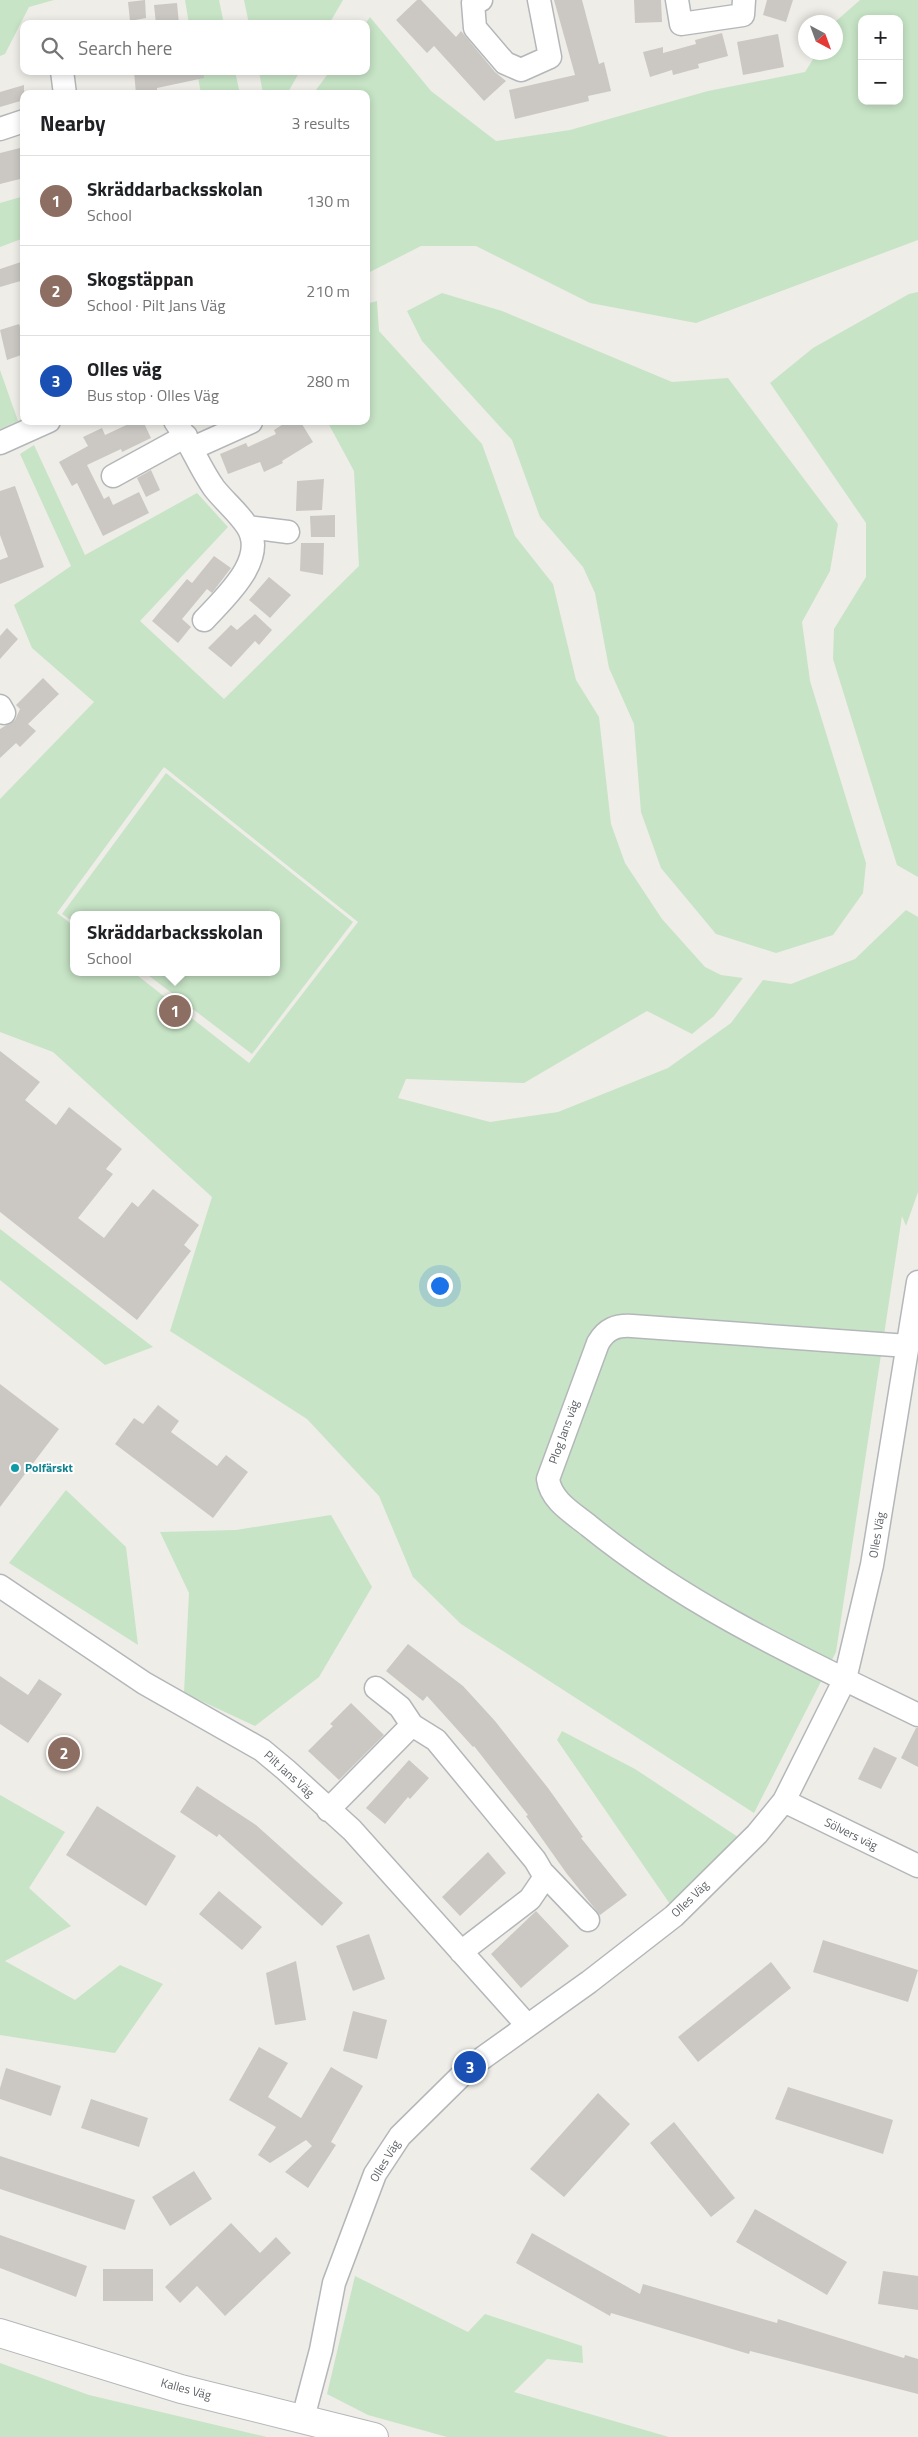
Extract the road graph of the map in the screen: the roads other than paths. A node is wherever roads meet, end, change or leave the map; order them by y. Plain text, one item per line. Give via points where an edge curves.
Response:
1 (481, 0) edge
2 (539, 0) edge
3 (677, 0) edge
4 (744, 0) edge
5 (62, 75) edge
6 (64, 90) edge
7 (20, 122) edge
8 (0, 129) edge
9 (39, 425) edge
10 (236, 425) edge
11 (184, 435) edge
12 (0, 443) edge
13 (113, 476) dead end
14 (248, 527) junction
15 (288, 532) dead end
16 (204, 620) dead end
17 (918, 1282) edge
18 (908, 1346) junction
19 (0, 1586) edge
20 (845, 1679) junction
21 (376, 1688) dead end
22 (918, 1715) edge
23 (412, 1725) junction
24 (784, 1801) junction
25 (328, 1810) junction
26 (918, 1866) edge
27 (544, 1874) junction
28 (588, 1920) dead end
29 (461, 1952) junction
30 (526, 2025) junction
31 (0, 2333) edge
32 (303, 2418) junction
33 (374, 2437) edge

1 - 2 street via 473,3 475,28 505,63 521,70 550,57
3 - 4 street via 680,24 742,15
5 - 6 street
7 - 8 street
9 - 12 street
10 - 11 street
11 - 13 street
11 - 14 street via 213,487
14 - 15 street
14 - 16 street via 252,554 247,569
17 - 18 street, Olles Väg
18 - 20 street, Olles Väg via 872,1565
18 - 20 street, Plog Jans väg via 615,1327 598,1343 549,1473 549,1486 555,1497 639,1564 754,1636
19 - 25 street, Pilt Jans Väg via 144,1682 262,1750
20 - 22 street
20 - 24 street, Olles Väg
21 - 23 street via 400,1707
23 - 25 street
23 - 27 street via 436,1740
24 - 26 street, Sölvers väg
24 - 30 street, Olles Väg via 757,1834 674,1916 589,1982
25 - 29 street, Pilt Jans Väg via 352,1830
27 - 28 street
27 - 29 street via 530,1899
29 - 30 street, Pilt Jans Väg
30 - 32 street, Olles Väg via 441,2094 400,2136 375,2174 334,2283
31 - 32 street, Kalles Väg via 182,2389
32 - 33 street, Kalles Väg

